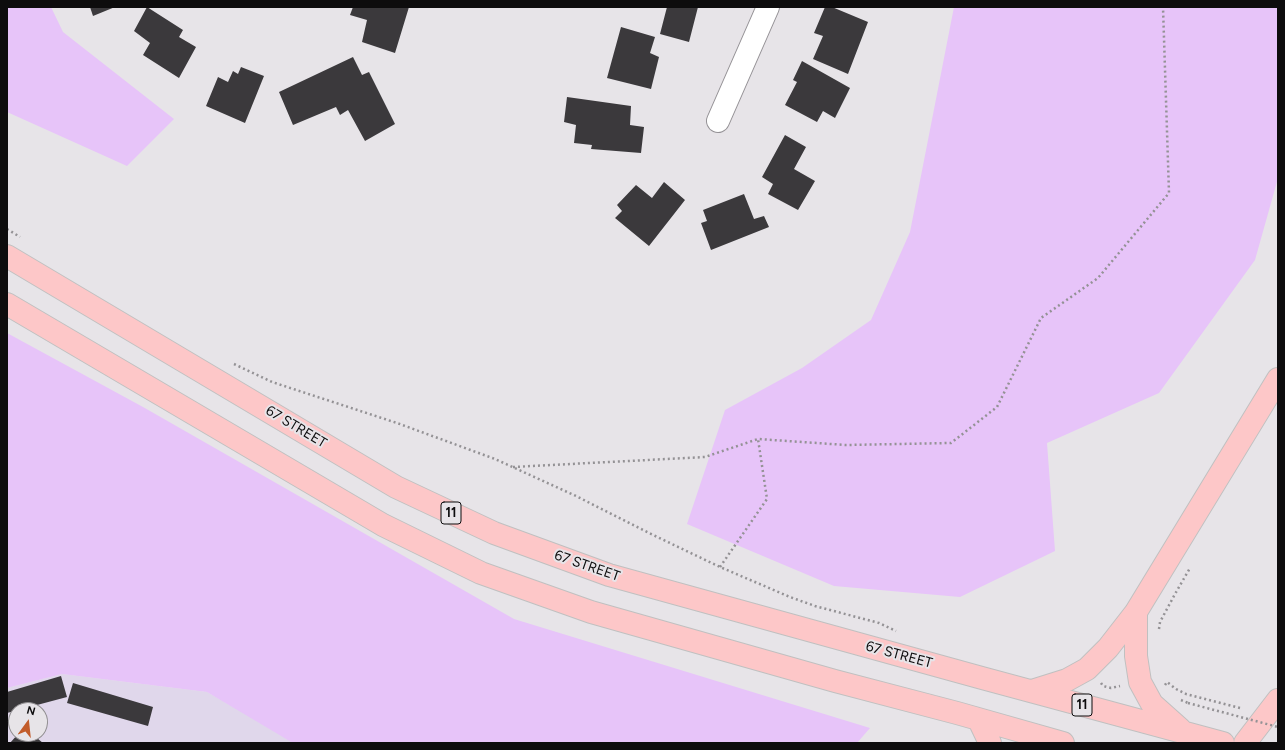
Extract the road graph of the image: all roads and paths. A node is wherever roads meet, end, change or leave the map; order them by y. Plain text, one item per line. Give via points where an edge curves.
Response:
1 (768, 7) edge
2 (1163, 7) edge
3 (718, 121) dead end
4 (7, 229) edge
5 (21, 237) dead end
6 (7, 256) edge
7 (7, 304) edge
8 (228, 361) dead end
9 (1278, 379) edge
10 (758, 439) junction
11 (513, 468) junction
12 (720, 567) junction
13 (1190, 567) dead end
14 (1136, 612) junction
15 (903, 634) dead end
16 (1157, 636) dead end
17 (1087, 669) junction
18 (1140, 682) junction
19 (1167, 682) dead end
20 (1032, 691) junction
21 (1177, 698) dead end
22 (1278, 700) edge
23 (1240, 708) dead end
24 (979, 720) junction
25 (1278, 727) edge
26 (1183, 732) junction
27 (990, 743) edge
28 (1063, 743) edge
29 (1224, 743) edge
30 (1245, 743) edge

1 - 3 street
2 - 10 path via 1169,193 1098,278 1042,318 997,407 950,443 846,445
4 - 5 path
6 - 20 main road, 67 STREET / 11 via 396,487 494,533 609,575
7 - 24 main road via 383,525 481,573 591,612
8 - 11 path via 272,382 397,423 475,451
9 - 14 main road
10 - 11 path via 705,457
10 - 12 path via 767,499
11 - 12 path
12 - 15 path via 790,597 879,623
13 - 16 path via 1160,622
14 - 17 main road via 1108,648
14 - 18 main road via 1136,656
17 - 18 path via 1103,686 1111,688
17 - 20 main road via 1067,680
18 - 26 main road via 1152,704
19 - 23 path via 1186,694
20 - 26 main road, 67 STREET / 11
21 - 25 path, bridge
22 - 30 main road
24 - 27 main road
24 - 28 main road
26 - 29 main road, 67 STREET / 11

